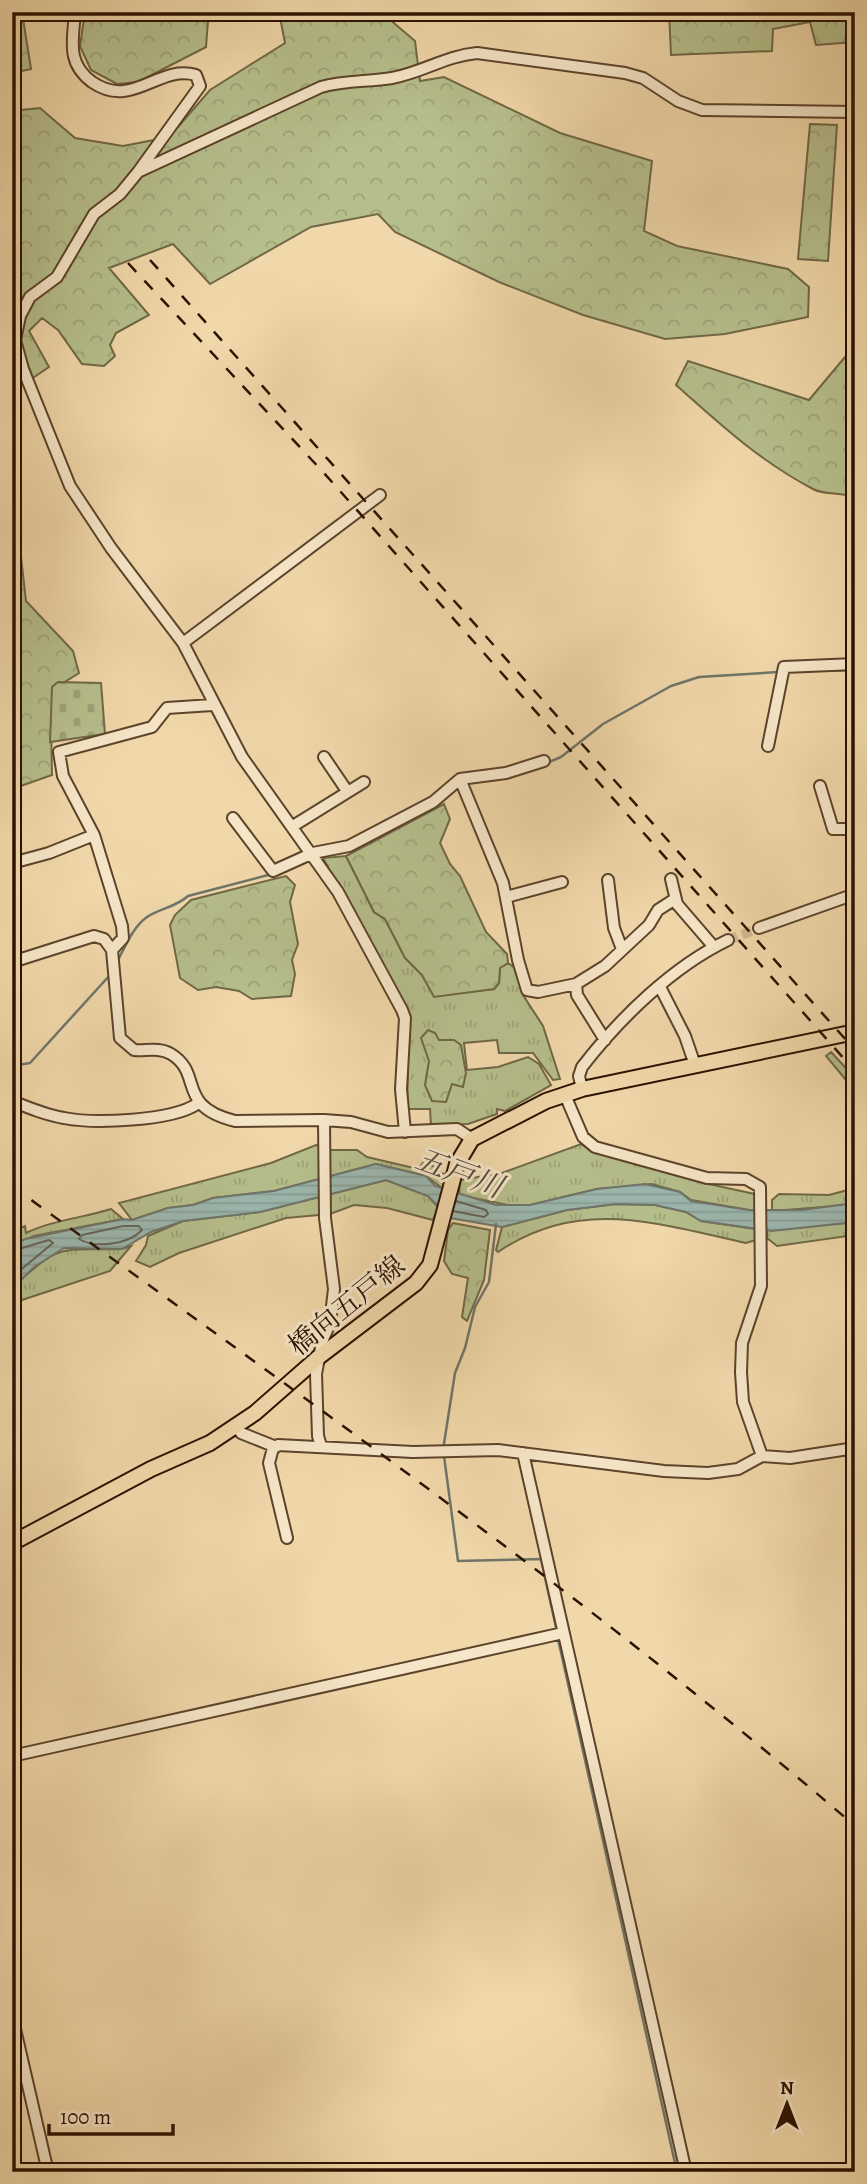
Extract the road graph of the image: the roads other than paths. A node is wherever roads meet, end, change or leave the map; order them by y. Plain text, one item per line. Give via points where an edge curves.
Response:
1 (75, 12) edge
2 (855, 112) edge
3 (138, 172) junction
4 (380, 495) dead end
5 (183, 643) junction
6 (855, 664) edge
7 (212, 705) junction
8 (768, 746) dead end
9 (324, 757) dead end
10 (544, 761) dead end
11 (460, 779) junction
12 (365, 782) dead end
13 (820, 786) dead end
14 (346, 792) junction
15 (233, 818) dead end
16 (293, 826) junction
17 (855, 829) edge
18 (94, 835) junction
19 (313, 853) junction
20 (12, 863) edge
21 (671, 879) dead end
22 (608, 880) dead end
23 (562, 882) dead end
24 (855, 894) edge
25 (506, 897) junction
26 (675, 900) junction
27 (759, 929) tunnel mouth
28 (728, 940) tunnel mouth
29 (714, 947) junction
30 (621, 949) junction
31 (112, 950) junction
32 (12, 962) edge
33 (576, 984) junction
34 (660, 987) junction
35 (855, 1032) edge
36 (605, 1040) junction
37 (695, 1065) junction
38 (582, 1089) junction
39 (565, 1095) junction
40 (12, 1101) edge
41 (197, 1104) junction
42 (324, 1120) junction
43 (405, 1132) junction
44 (472, 1139) junction
45 (320, 1356) junction
46 (237, 1427) junction
47 (321, 1446) junction
48 (275, 1447) junction
49 (855, 1448) edge
50 (523, 1453) junction
51 (762, 1456) junction
52 (287, 1538) dead end
53 (12, 1542) edge
54 (563, 1633) junction
55 (12, 1756) edge
56 (12, 2016) edge
57 (47, 2172) edge
58 (686, 2172) edge

1 - 3 street via 74,62 82,75 100,87 120,93 181,72 200,80 196,96
2 - 3 street via 702,110 625,73 477,53 454,55 421,71 391,78 344,80 321,87
3 - 5 street via 94,214 57,277 30,297 15,340 70,486
4 - 5 street
5 - 7 street
6 - 8 street via 784,667
7 - 16 street via 242,757
7 - 18 street via 167,708 152,727 59,752 63,776
9 - 14 street
10 - 11 street via 506,773
11 - 19 street via 415,813 349,846
11 - 25 street
12 - 14 street
13 - 17 street via 833,829
14 - 16 street
15 - 19 street via 273,871
16 - 19 street
18 - 20 street
18 - 31 street via 122,926 122,938
19 - 43 street via 405,1018 401,1089
21 - 26 street
22 - 30 street
23 - 25 street
24 - 27 street
25 - 33 street via 527,990
26 - 29 street
26 - 30 street via 658,910 649,925
28 - 29 street
29 - 34 street
30 - 33 street via 605,966
31 - 32 street via 104,939 94,936
31 - 41 street via 120,1038 134,1050 156,1049 172,1055 188,1078
33 - 36 street via 577,995
34 - 36 street
34 - 37 street
35 - 37 main road
36 - 38 street via 582,1067
37 - 38 main road
38 - 39 main road
39 - 44 main road
39 - 51 street via 583,1137 595,1147 707,1178 757,1182 762,1194 761,1286 742,1343 741,1373 743,1402
40 - 41 street via 66,1119 96,1120 175,1113
41 - 42 street via 234,1122
42 - 43 street
42 - 45 street via 325,1218 334,1289
43 - 44 street via 457,1129
44 - 45 main road, 橋向五戸線 via 454,1173 430,1265 416,1283
45 - 46 main road, 橋向五戸線
45 - 47 street via 316,1374
46 - 48 street via 240,1433
46 - 53 main road, 橋向五戸線
47 - 48 street
47 - 50 street
48 - 52 street via 268,1456
49 - 51 street via 790,1458
50 - 51 street via 708,1473 738,1469
50 - 54 street
54 - 55 street
54 - 58 street
56 - 57 street

